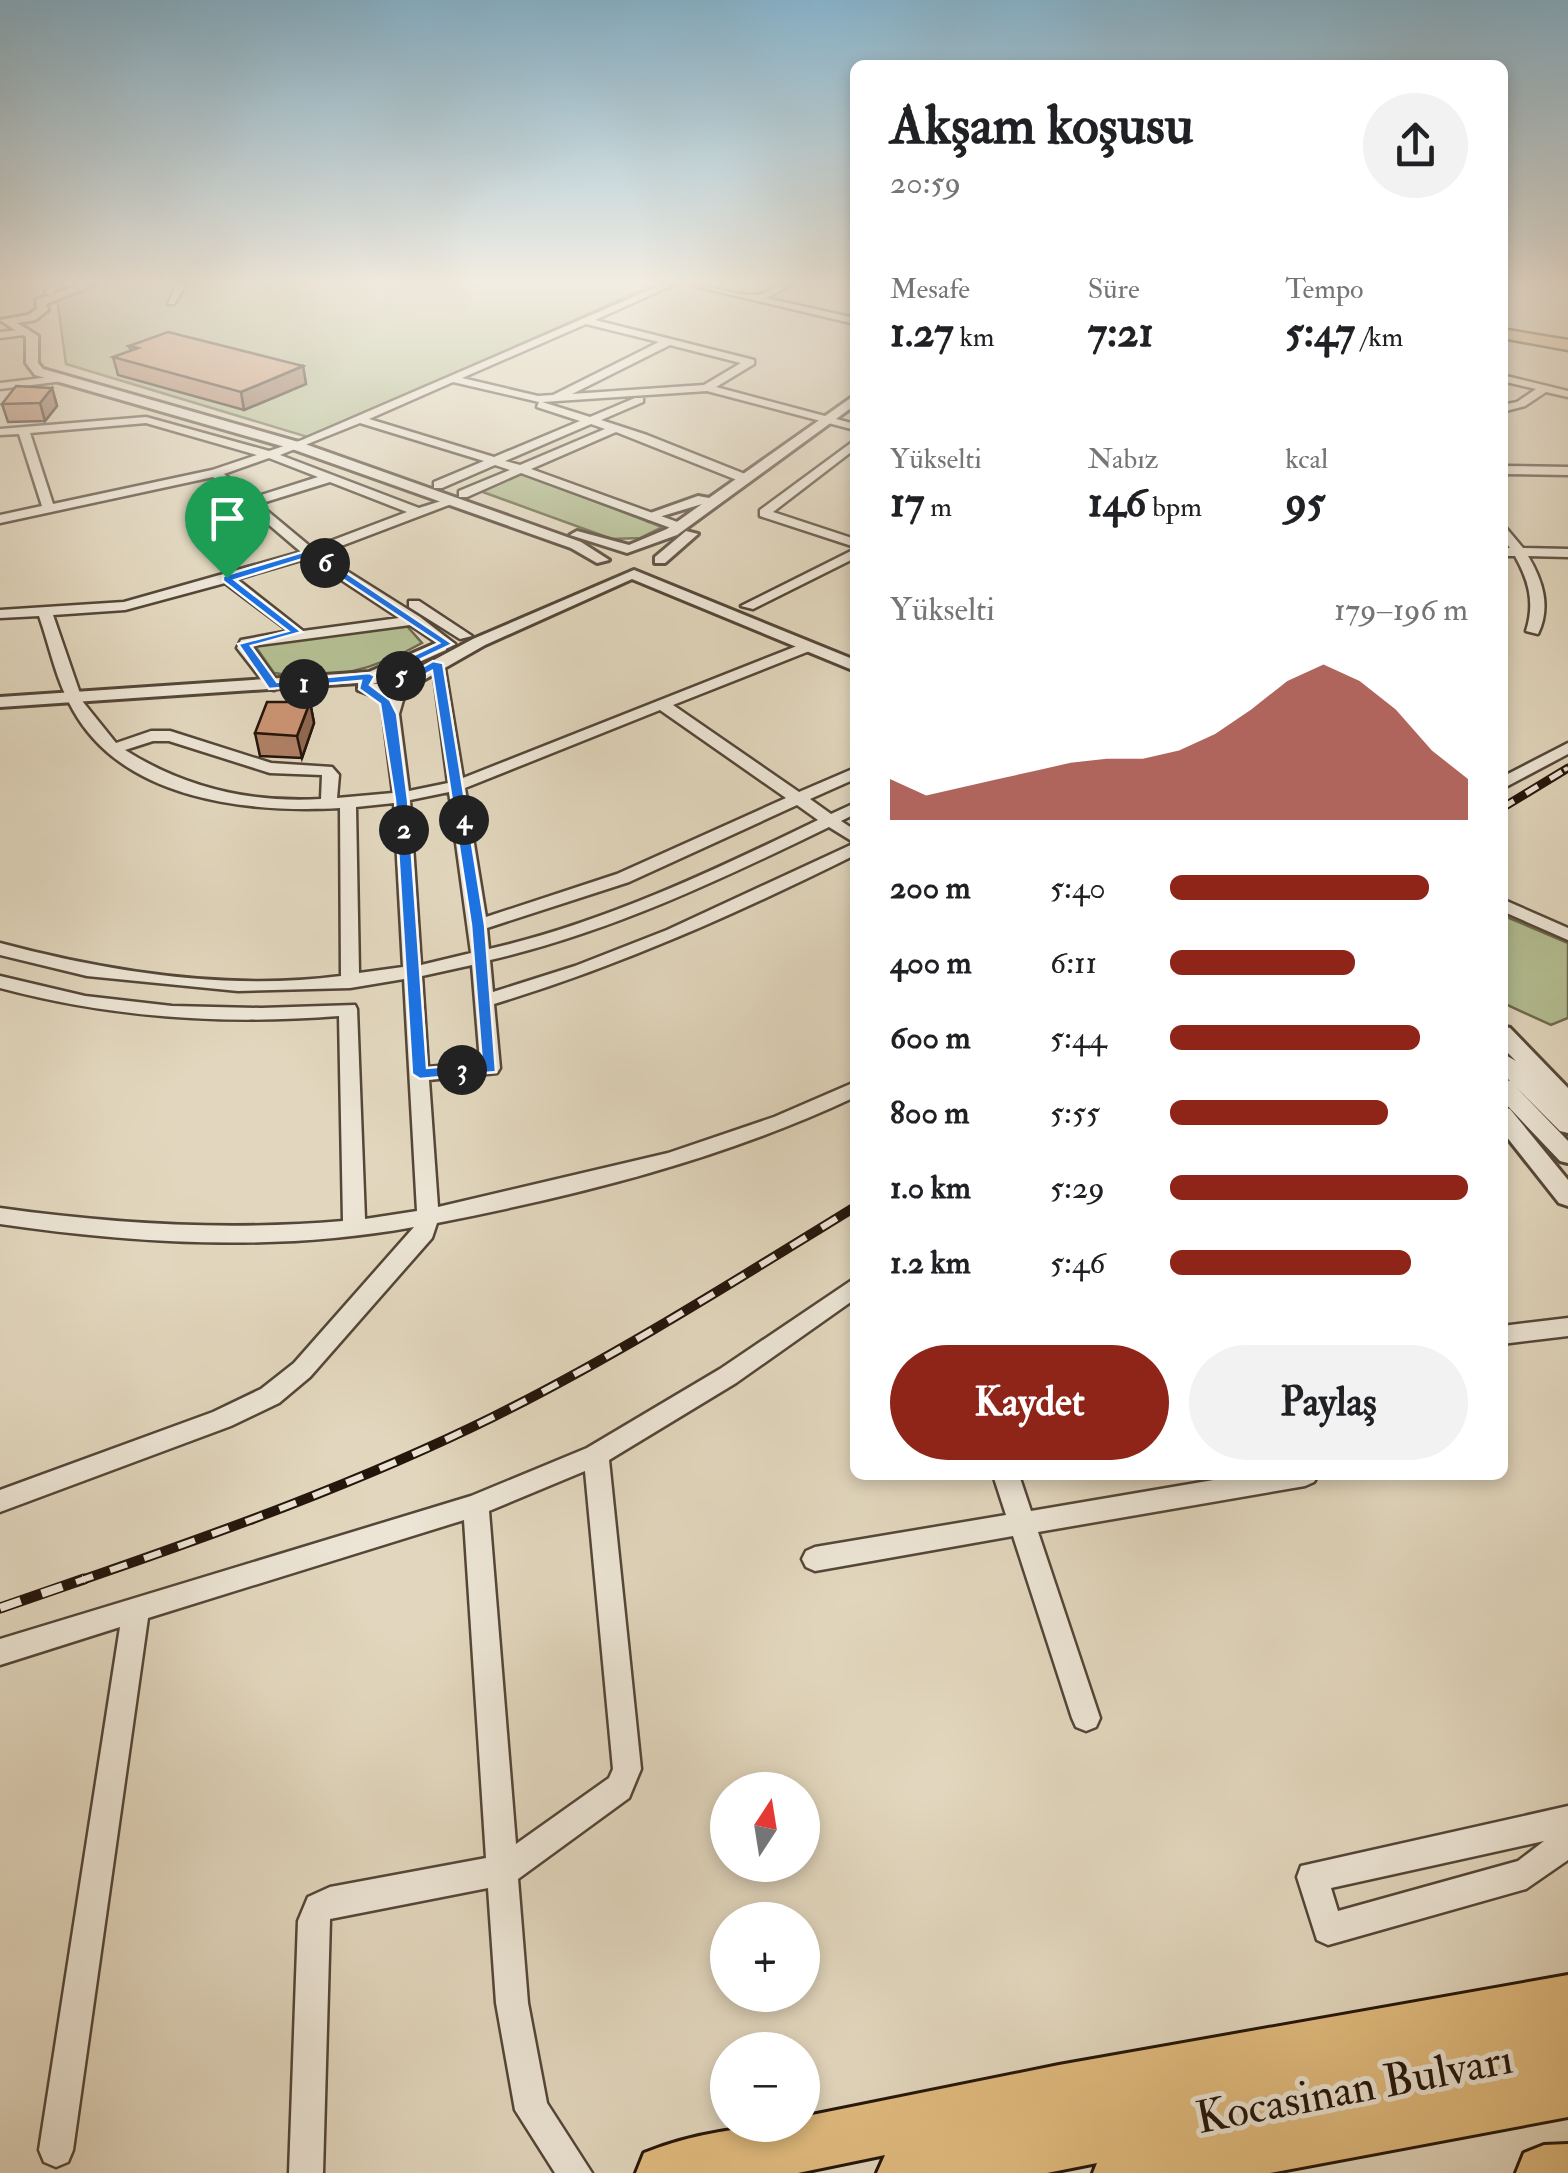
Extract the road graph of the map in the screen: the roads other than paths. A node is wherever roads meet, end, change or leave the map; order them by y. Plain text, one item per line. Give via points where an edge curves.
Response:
1 (87, 386) edge
2 (107, 386) edge
3 (435, 386) edge
4 (486, 386) edge
5 (580, 386) edge
6 (711, 386) edge
7 (1538, 386) edge
8 (708, 388) junction
9 (1545, 388) junction
10 (650, 394) junction
11 (1568, 394) edge
12 (538, 398) junction
13 (555, 399) junction
14 (1508, 406) edge
15 (359, 419) junction
16 (593, 420) junction
17 (841, 424) edge
18 (616, 428) junction
19 (24, 431) junction
20 (2, 436) edge
21 (301, 444) junction
22 (850, 448) edge
23 (271, 455) junction
24 (495, 462) junction
25 (520, 469) junction
26 (1508, 470) edge
27 (1568, 471) edge
28 (215, 473) junction
29 (329, 478) junction
30 (746, 478) junction
31 (438, 486) junction
32 (726, 493) junction
33 (457, 497) junction
34 (249, 503) junction
35 (48, 507) junction
36 (419, 512) junction
37 (649, 516) junction
38 (0, 519) edge
39 (679, 527) junction
40 (1508, 535) edge
41 (850, 541) edge
42 (629, 549) junction
43 (316, 551) junction
44 (1508, 552) edge
45 (1520, 552) junction
46 (1568, 553) edge
47 (850, 555) edge
48 (659, 561) junction
49 (602, 562) junction
50 (632, 574) junction
51 (227, 578) junction
52 (748, 606) junction
53 (45, 612) junction
54 (0, 614) edge
55 (415, 620) junction
56 (1534, 632) dead end
57 (298, 636) junction
58 (465, 636) junction
59 (448, 644) junction
60 (807, 646) junction
61 (850, 660) edge
62 (850, 661) edge
63 (437, 663) junction
64 (372, 683) junction
65 (401, 684) junction
66 (274, 686) junction
67 (78, 701) junction
68 (661, 704) junction
69 (0, 705) edge
70 (391, 714) junction
71 (112, 748) junction
72 (1568, 748) edge
73 (850, 775) edge
74 (1508, 781) edge
75 (460, 785) junction
76 (402, 800) junction
77 (794, 800) junction
78 (338, 804) junction
79 (850, 811) edge
80 (829, 822) junction
81 (850, 835) edge
82 (850, 850) edge
83 (1508, 907) edge
84 (478, 925) junction
85 (1568, 935) edge
86 (0, 949) edge
87 (481, 962) junction
88 (414, 974) junction
89 (0, 982) edge
90 (350, 982) junction
91 (484, 1001) junction
92 (1508, 1039) edge
93 (1508, 1066) edge
94 (420, 1074) junction
95 (850, 1091) edge
96 (1508, 1092) edge
97 (1568, 1102) edge
98 (1508, 1123) edge
99 (1568, 1125) edge
100 (1568, 1155) edge
101 (1568, 1198) edge
102 (0, 1216) edge
103 (428, 1217) junction
104 (354, 1228) junction
105 (850, 1291) edge
106 (1568, 1327) edge
107 (1508, 1334) edge
108 (596, 1455) junction
109 (1008, 1480) edge
110 (1274, 1480) edge
111 (0, 1501) edge
112 (476, 1505) junction
113 (1020, 1521) junction
114 (815, 1558) dead end
115 (136, 1611) junction
116 (0, 1652) edge
117 (1086, 1718) dead end
118 (1568, 1822) edge
119 (1568, 1841) edge
120 (505, 1870) junction
121 (1568, 2001) edge
122 (1568, 2044) edge
123 (1166, 2074) junction
124 (1568, 2090) edge
125 (56, 2150) dead end
126 (990, 2157) junction
127 (1568, 2172) edge
128 (306, 2173) edge
129 (575, 2173) edge
130 (664, 2173) edge
131 (905, 2173) edge
132 (1121, 2173) edge
133 (1544, 2173) edge

1 - 21 street
2 - 21 street
3 - 15 street
4 - 12 street
5 - 13 street
6 - 8 street
7 - 9 street
8 - 10 street
8 - 17 street
9 - 11 street
9 - 14 street
10 - 13 street
10 - 16 street
12 - 13 street
12 - 16 street via 539,404
15 - 21 street
15 - 24 street
16 - 18 street
16 - 24 street
17 - 30 street
17 - 48 street
18 - 25 street
18 - 30 street
19 - 20 street
19 - 23 street via 146,420
19 - 35 street
21 - 23 street
21 - 31 street
21 - 33 street
22 - 41 street via 764,514
23 - 28 street
23 - 29 street
24 - 25 street
24 - 31 street
25 - 33 street
25 - 37 street
26 - 27 street
28 - 34 street
28 - 35 street
29 - 34 street
29 - 36 street
30 - 32 street
31 - 33 street
32 - 37 street
32 - 39 street
33 - 36 street
33 - 42 street
33 - 49 street
34 - 43 street
35 - 38 street
36 - 43 street
37 - 39 street
39 - 42 street
40 - 45 street
42 - 48 street via 652,552
42 - 49 street
43 - 51 street
43 - 55 street
43 - 58 street
44 - 45 street
45 - 46 street
45 - 56 street via 1540,593
47 - 52 street
48 - 50 street
48 - 52 street via 686,581
49 - 50 street
49 - 58 street via 572,587
50 - 60 street
50 - 63 street
51 - 53 street via 125,606
51 - 57 street
52 - 61 street
53 - 54 street
53 - 67 street
55 - 57 street
55 - 59 street
57 - 66 street via 244,644
58 - 59 street
59 - 64 street
60 - 62 street
60 - 68 street
63 - 65 street
63 - 75 street
64 - 65 street via 398,675
64 - 66 street
64 - 67 street
64 - 70 street
65 - 70 street
66 - 67 street
67 - 69 street
67 - 71 street
68 - 75 street
68 - 77 street
70 - 76 street
71 - 78 street via 147,773 187,787 252,800
71 - 78 street via 170,736 270,768 326,770
72 - 74 street
73 - 77 street
75 - 76 street
75 - 84 street
76 - 78 street
76 - 88 street
77 - 80 street
77 - 84 street via 623,878
78 - 90 street
79 - 80 street
80 - 81 street
80 - 87 street via 639,908
82 - 91 street via 645,950
83 - 85 street
84 - 87 street
86 - 90 street via 41,964 184,984
87 - 88 street
87 - 91 street
88 - 90 street
88 - 94 street
89 - 104 street via 84,1001 202,1014 348,1009
91 - 94 street via 490,1068
92 - 97 street
93 - 99 street
94 - 103 street
95 - 103 street via 708,1152
96 - 100 street
98 - 101 street
102 - 104 street via 207,1233
103 - 104 street
103 - 111 street via 424,1232 270,1396
105 - 108 street via 728,1376
106 - 107 street
108 - 112 street
108 - 120 street via 626,1770 620,1788
109 - 113 street
110 - 113 street
112 - 115 street
112 - 120 street
113 - 114 street
113 - 117 street
115 - 116 street
115 - 125 street
118 - 119 street via 1312,1876 1328,1929 1526,1874
120 - 128 street via 319,1908 313,1920
120 - 129 street via 512,2003 532,2110
121 - 123 highway
122 - 126 highway, Kocasinan Bulvarı
123 - 126 highway
123 - 130 highway
124 - 132 highway, Kocasinan Bulvarı
126 - 131 highway, Kocasinan Bulvarı
127 - 133 highway

